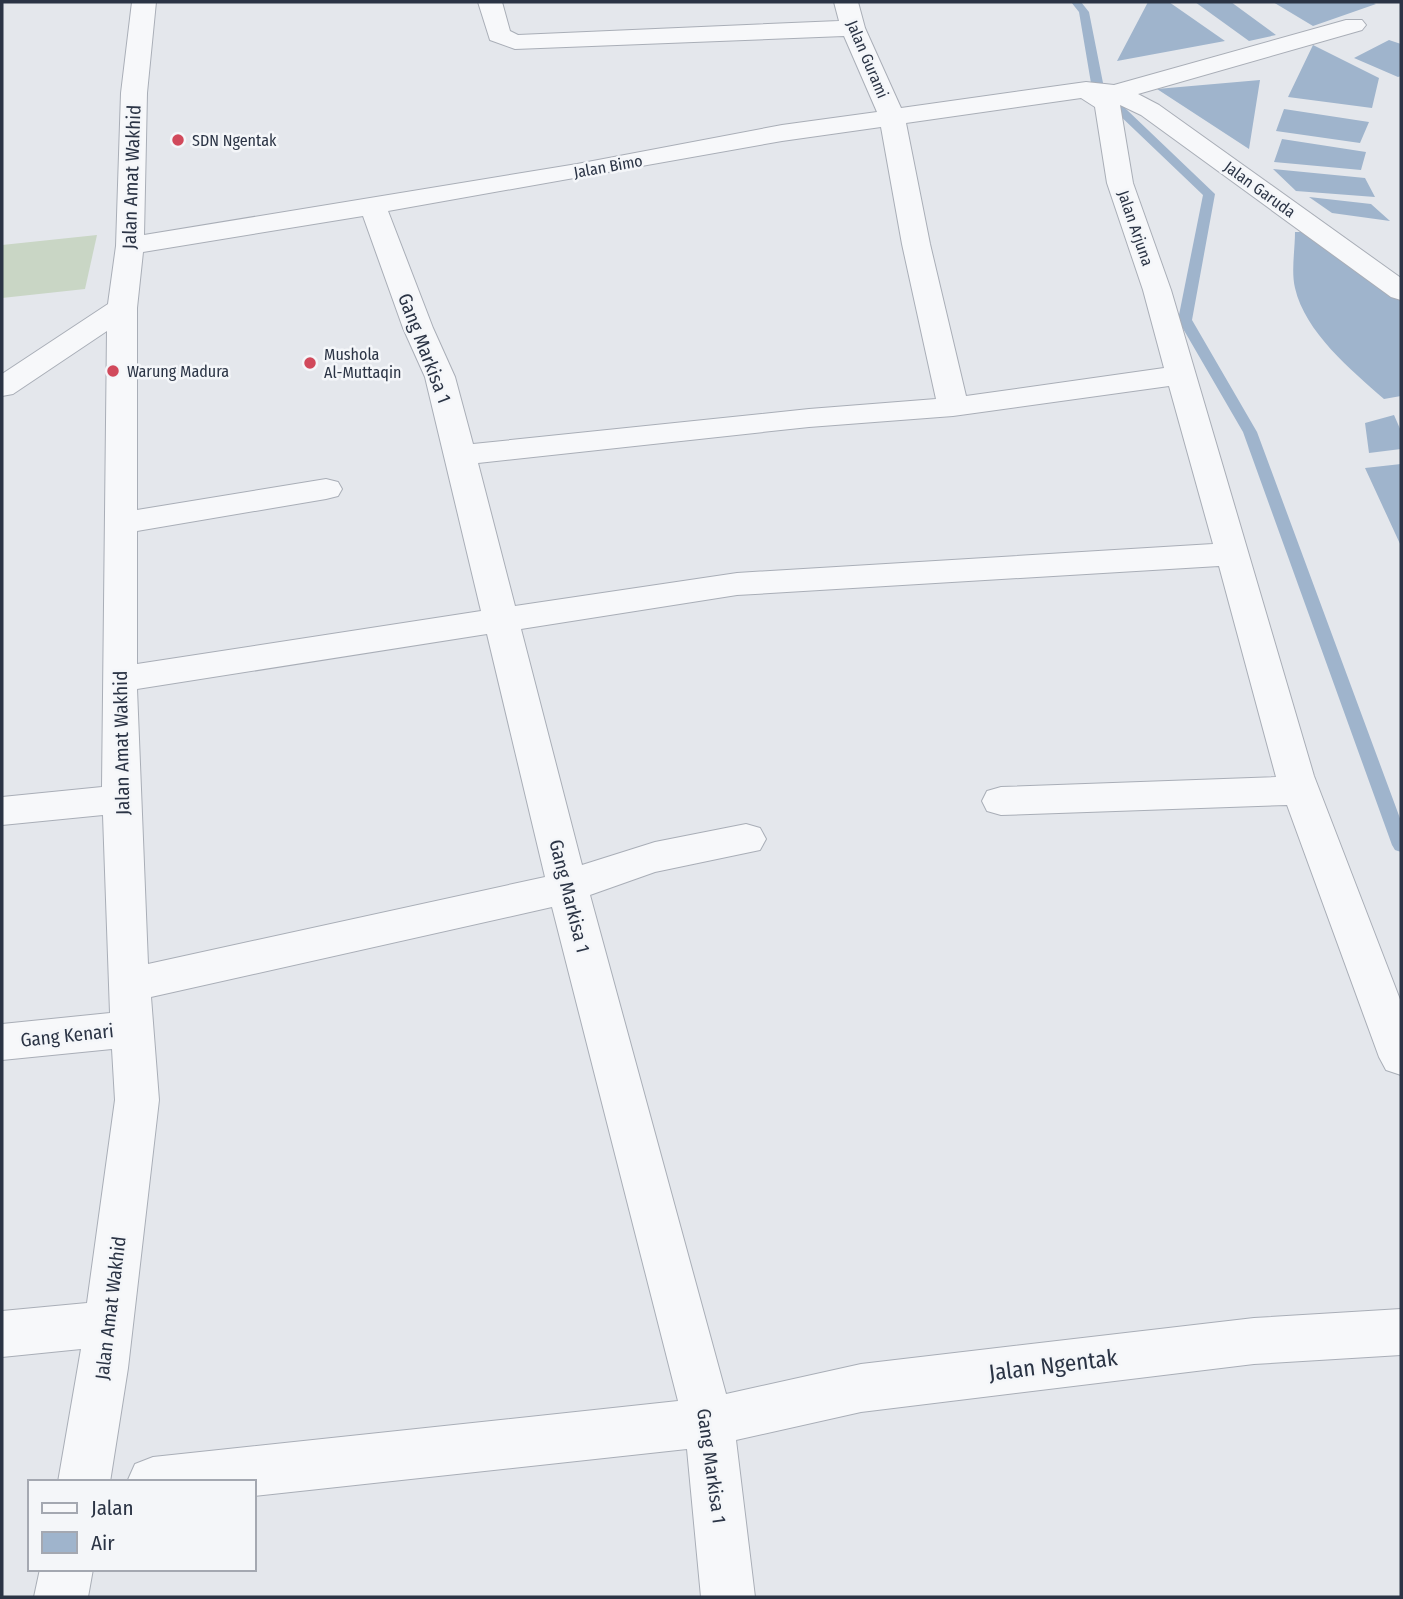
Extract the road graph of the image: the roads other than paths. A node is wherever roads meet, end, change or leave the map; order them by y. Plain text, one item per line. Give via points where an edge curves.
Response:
1 (144, 2) edge
2 (490, 2) edge
3 (846, 2) edge
4 (1354, 25) dead end
5 (853, 28) junction
6 (1099, 91) junction
7 (892, 117) junction
8 (372, 204) junction
9 (130, 246) junction
10 (1401, 291) edge
11 (122, 308) junction
12 (1179, 375) junction
13 (2, 387) edge
14 (953, 407) junction
15 (460, 455) junction
16 (326, 489) dead end
17 (120, 523) junction
18 (1233, 554) junction
19 (500, 620) junction
20 (119, 679) junction
21 (1300, 790) junction
22 (122, 799) junction
23 (1001, 801) dead end
24 (2, 811) edge
25 (746, 839) dead end
26 (567, 888) junction
27 (130, 985) junction
28 (132, 1029) junction
29 (2, 1042) edge
30 (1401, 1057) edge
31 (108, 1324) junction
32 (1401, 1332) edge
33 (2, 1334) edge
34 (709, 1422) junction
35 (84, 1480) edge
36 (172, 1480) edge
37 (67, 1571) edge
38 (61, 1597) edge
39 (728, 1597) edge

1 - 9 street, Jalan Amat Wakhid via 134,93
2 - 5 street via 499,35 515,42
3 - 5 street, Jalan Gurami
4 - 6 street, Jalan Bimo
5 - 7 street, Jalan Gurami
6 - 7 street, Jalan Bimo
6 - 10 street, Jalan Garuda via 1150,110
6 - 12 street, Jalan Arjuna via 1107,104 1121,183 1157,290
7 - 8 street, Jalan Bimo
7 - 14 street, Jalan Gurami
8 - 9 street, Jalan Bimo
8 - 15 street, Gang Markisa 1 via 440,377
9 - 11 street, Jalan Amat Wakhid
11 - 13 street
11 - 17 street, Jalan Amat Wakhid
12 - 14 street
12 - 18 street, Jalan Arjuna
14 - 15 street
15 - 19 street, Gang Markisa 1
16 - 17 street
17 - 20 street, Jalan Amat Wakhid
18 - 19 street via 737,584
18 - 21 street, Jalan Arjuna
19 - 20 street
19 - 26 street, Gang Markisa 1
20 - 22 street, Jalan Amat Wakhid
21 - 23 street
21 - 30 street, Jalan Arjuna
22 - 24 street
22 - 27 street, Jalan Amat Wakhid
25 - 26 street via 609,868
26 - 27 street
26 - 34 street, Gang Markisa 1
27 - 28 street, Jalan Amat Wakhid
28 - 29 street, Gang Kenari
28 - 31 street, Jalan Amat Wakhid via 136,1100
31 - 33 street
31 - 35 street, Jalan Amat Wakhid
32 - 34 street, Jalan Ngentak via 1254,1341 861,1388
34 - 36 street, Jalan Ngentak
34 - 39 street, Gang Markisa 1
37 - 38 street

